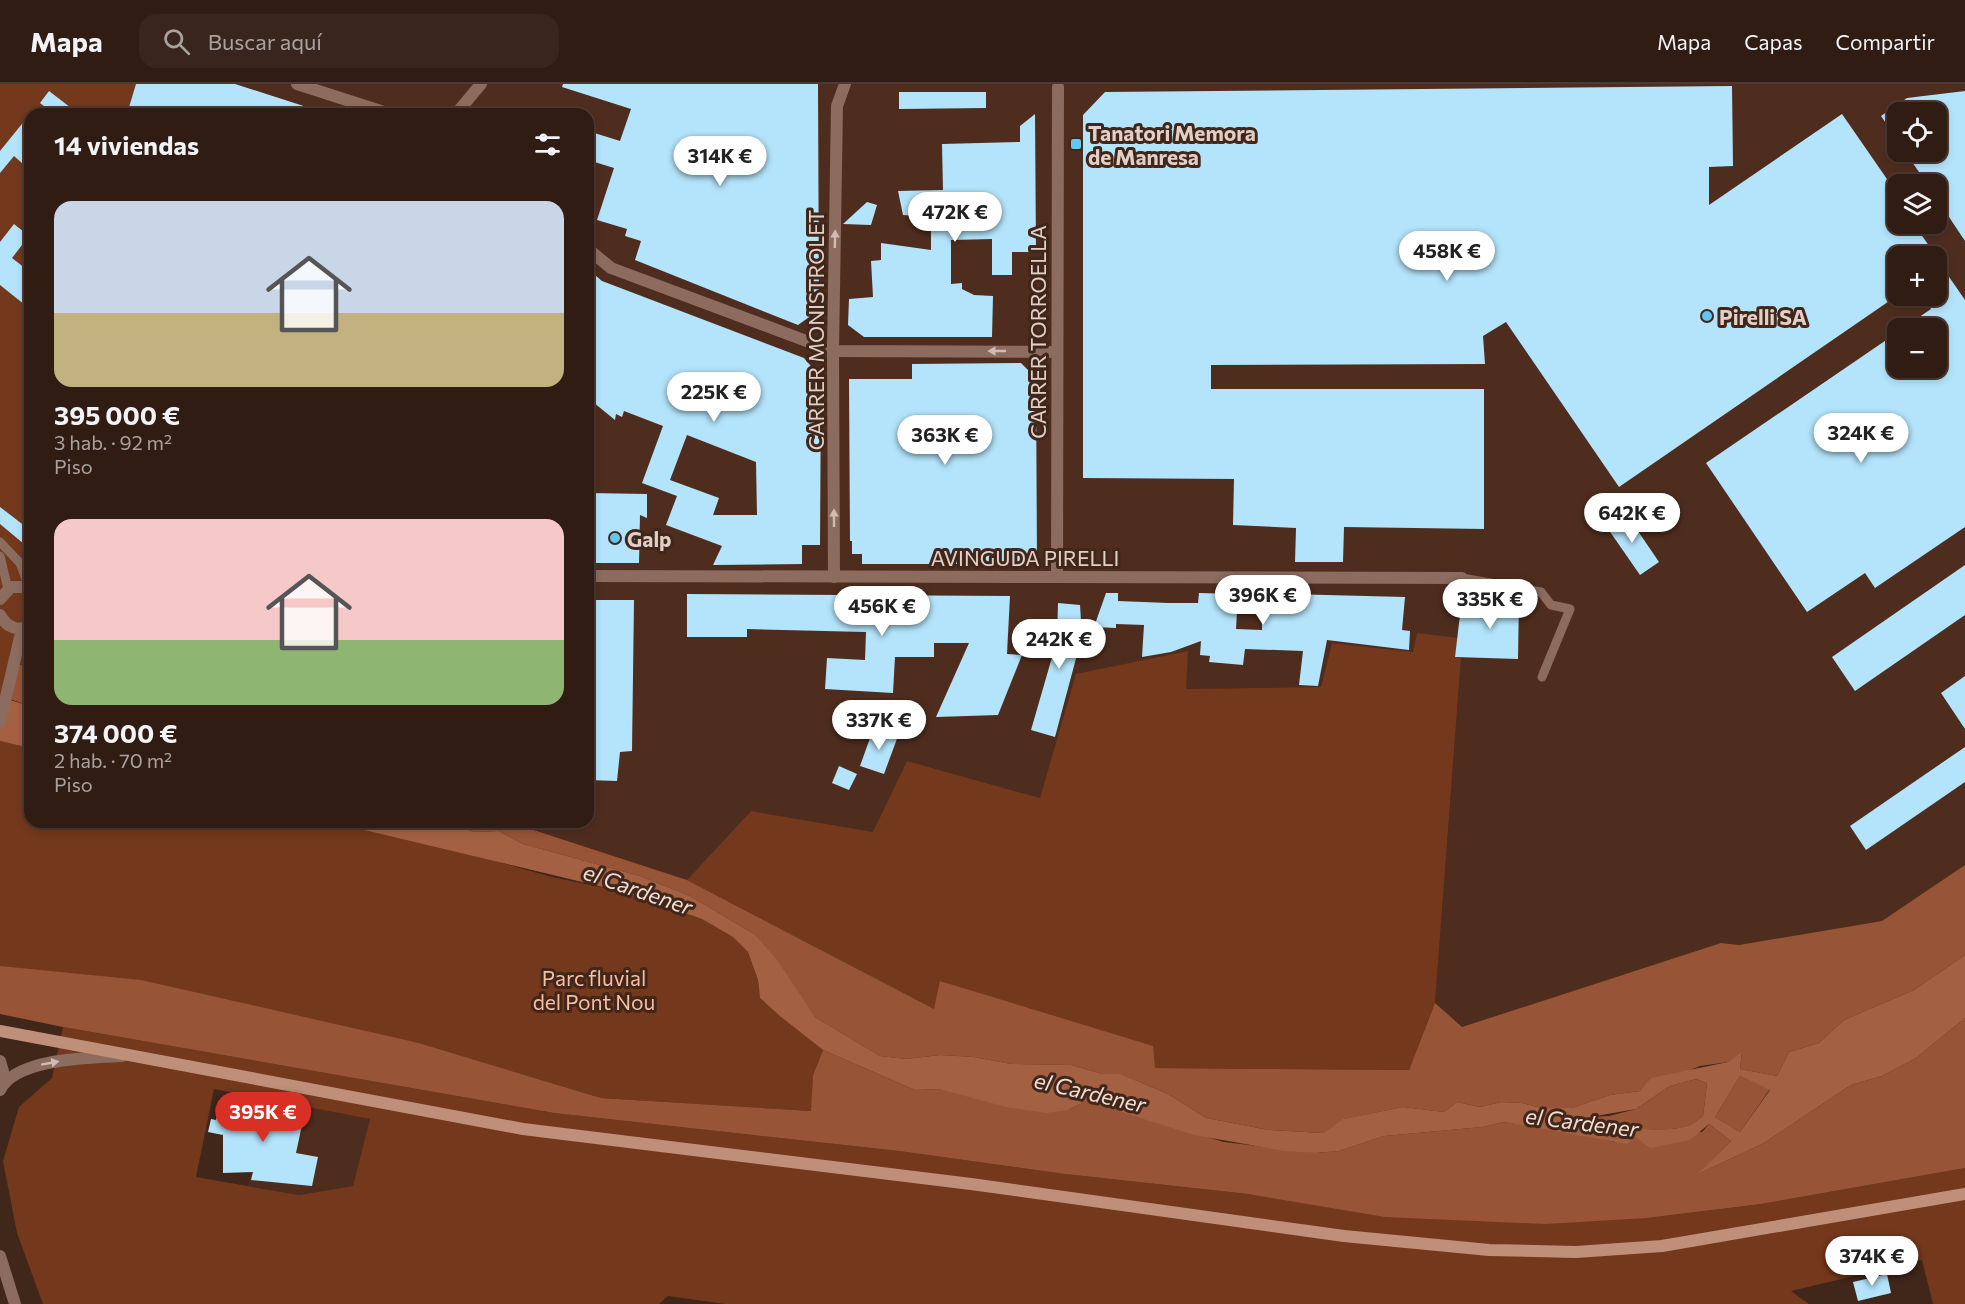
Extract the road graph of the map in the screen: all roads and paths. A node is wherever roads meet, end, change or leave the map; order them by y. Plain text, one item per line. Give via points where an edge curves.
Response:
1 (297, 84) edge
2 (481, 84) edge
3 (845, 84) edge
4 (1058, 85) edge
5 (371, 108) edge
6 (461, 108) edge
7 (594, 254) edge
8 (833, 351) junction
9 (1056, 352) junction
10 (0, 542) edge
11 (0, 556) edge
12 (24, 573) edge
13 (594, 576) edge
14 (834, 577) junction
15 (1058, 577) junction
16 (1462, 578) joint
17 (24, 586) edge
18 (3, 594) edge
19 (1, 619) edge
20 (24, 628) edge
21 (24, 634) edge
22 (1542, 677) dead end
23 (0, 722) edge
24 (0, 1031) edge
25 (127, 1056) junction
26 (0, 1061) edge
27 (1, 1088) edge
28 (1965, 1194) edge
29 (0, 1256) edge
30 (15, 1304) edge

1 - 5 street
2 - 6 street
8 -> 3 street, CARRER MONISTROLET via 837,106
4 - 9 street, CARRER TORROELLA
7 - 8 street via 611,268
9 -> 8 street
14 -> 8 street, CARRER MONISTROLET
9 - 15 street, CARRER TORROELLA
10 - 12 lane
11 - 18 lane
13 - 14 street, AVINGUDA PIRELLI
14 - 15 street, AVINGUDA PIRELLI
15 - 16 street, AVINGUDA PIRELLI
16 - 22 lane via 1541,592 1551,605 1570,609
17 - 18 street via 18,585
19 - 20 street via 12,627
21 - 23 street
24 - 25 main road
27 -> 25 street via 16,1075 43,1063
25 - 28 main road via 523,1129 971,1184 1344,1236 1489,1250 1576,1252 1662,1246
26 - 27 street via 4,1075
29 - 30 street

